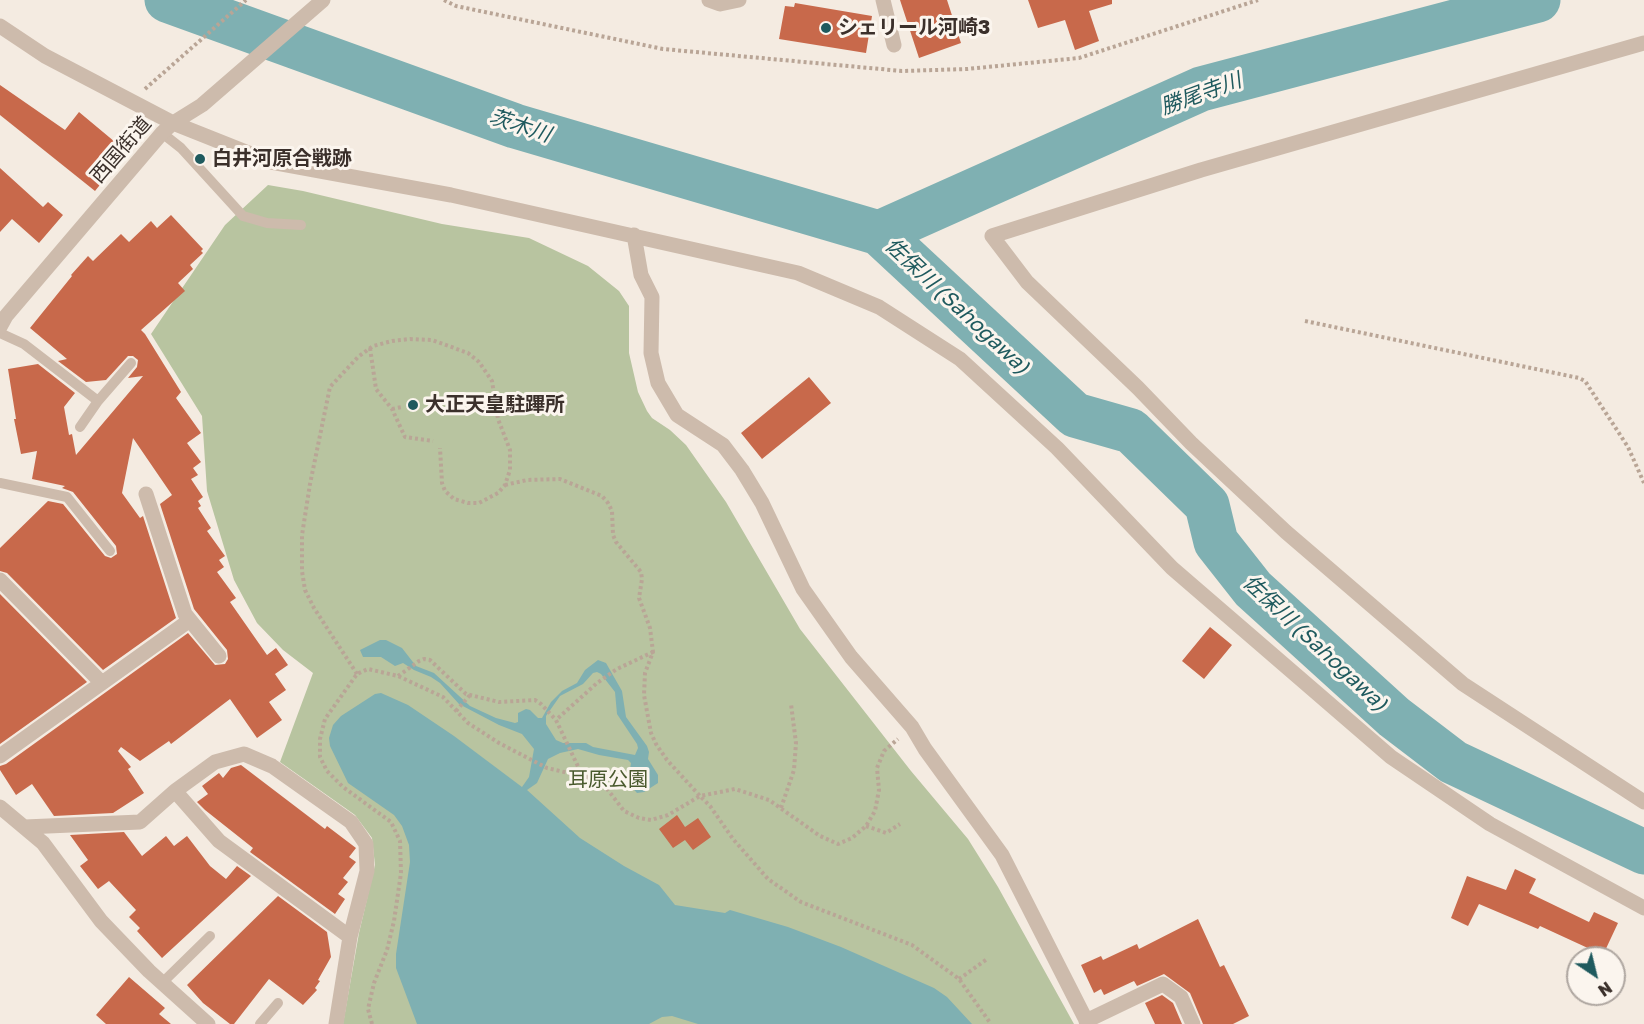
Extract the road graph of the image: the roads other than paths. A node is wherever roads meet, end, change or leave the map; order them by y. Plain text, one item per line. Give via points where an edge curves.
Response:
1 (323, 0) edge
2 (709, 0) edge
3 (739, 0) edge
4 (883, 0) edge
5 (0, 26) edge
6 (1644, 43) edge
7 (894, 45) dead end
8 (167, 128) junction
9 (302, 225) dead end
10 (634, 235) junction
11 (0, 327) edge
12 (0, 333) edge
13 (131, 363) dead end
14 (98, 401) junction
15 (80, 427) dead end
16 (0, 483) edge
17 (146, 494) dead end
18 (110, 551) dead end
19 (0, 580) edge
20 (190, 620) junction
21 (219, 656) dead end
22 (102, 683) junction
23 (0, 756) edge
24 (176, 791) junction
25 (1644, 802) edge
26 (0, 807) edge
27 (25, 827) junction
28 (1644, 908) edge
29 (210, 936) dead end
30 (350, 937) junction
31 (162, 982) junction
32 (278, 1003) dead end
33 (1087, 1022) edge
34 (208, 1024) edge
35 (260, 1024) edge
36 (336, 1024) edge
37 (1193, 1024) edge

1 - 8 street, 西国街道 via 202,105
2 - 3 street via 720,4
4 - 7 street
5 - 8 street
6 - 25 street via 1201,170 992,236 1027,282 1286,531 1463,684
8 - 9 lane via 243,216 267,224
8 - 10 street via 271,162 451,195
8 - 11 street, 西国街道
10 - 28 street via 798,273 879,307 960,359 1057,448 1172,568 1391,757 1490,824
10 - 33 street via 641,274 652,297 651,353 658,384 677,415 723,445 742,470 762,503 802,589 851,657 912,727 1002,855
12 - 14 lane via 24,344
13 - 14 lane
14 - 15 lane
16 - 18 lane via 67,497
17 - 20 street
19 - 22 street
20 - 21 street
20 - 22 street
22 - 23 street
24 - 27 street via 140,822
24 - 30 street via 219,841
24 - 30 street via 215,762 244,754 272,766 351,822 366,844 367,871
26 - 27 street
27 - 31 street via 44,843 101,921
29 - 31 lane
30 - 36 street
31 - 34 street
32 - 35 lane
33 - 37 street via 1163,984 1181,997

